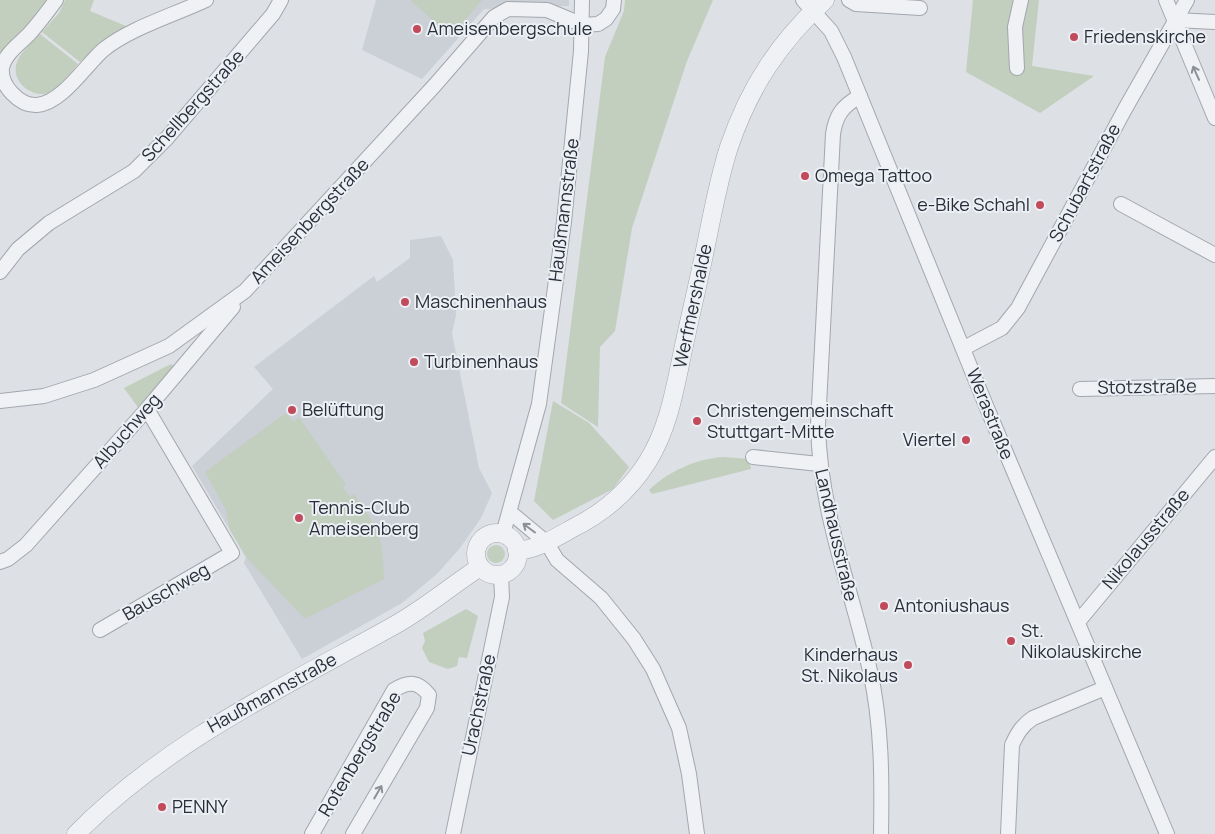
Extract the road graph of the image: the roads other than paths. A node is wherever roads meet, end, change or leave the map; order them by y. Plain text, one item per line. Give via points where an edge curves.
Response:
1 (56, 0) edge
2 (206, 0) edge
3 (281, 0) edge
4 (582, 0) edge
5 (614, 0) edge
6 (849, 0) edge
7 (1021, 0) edge
8 (1166, 0) edge
9 (1187, 0) edge
10 (814, 4) edge
11 (920, 8) dead end
12 (1175, 20) junction
13 (1215, 22) edge
14 (583, 25) junction
15 (1016, 68) dead end
16 (860, 96) junction
17 (1215, 118) edge
18 (1121, 204) dead end
19 (1215, 255) edge
20 (0, 272) edge
21 (245, 292) junction
22 (964, 348) junction
23 (1215, 386) edge
24 (1080, 389) dead end
25 (0, 401) edge
26 (148, 409) junction
27 (753, 457) dead end
28 (1215, 457) edge
29 (819, 464) junction
30 (511, 513) junction
31 (504, 534) junction
32 (546, 542) junction
33 (517, 551) junction
34 (0, 562) edge
35 (480, 567) junction
36 (501, 575) junction
37 (1078, 622) junction
38 (100, 630) dead end
39 (1105, 688) junction
40 (76, 834) edge
41 (312, 834) edge
42 (353, 834) edge
43 (453, 834) edge
44 (697, 834) edge
45 (881, 834) edge
46 (1008, 834) edge
47 (1167, 834) edge

1 - 2 street via 2,68 2,82 9,91 36,105 54,99 105,49 127,35
3 - 20 street, Schellbergstraße via 211,88 134,171 49,223 18,249
4 - 14 street, Haußmannstraße
5 - 14 street via 613,10 606,19 598,24
6 - 11 street via 856,4
7 - 15 street via 1015,27
8 - 12 street
9 - 12 street, Schubartstraße
10 - 16 street, Werastraße via 831,31
10 - 32 street, Werfmershalde via 769,62 730,144 675,391 658,444 633,482 616,499 579,525
12 - 13 street
17 -> 12 street
12 - 22 street, Schubartstraße via 1018,308 1002,328
14 - 21 street, Ameisenbergstraße via 547,10 508,9 494,17
14 - 30 street, Haußmannstraße via 564,222 539,404
16 - 22 street, Werastraße
16 - 29 street, Landhausstraße via 845,105 835,122 833,134 819,384
18 - 19 street
21 - 25 street, Ameisenbergstraße via 169,346 94,380 44,396
21 - 26 street, Albuchweg
22 - 37 street, Werastraße
23 - 24 street, Stotzstraße
26 - 34 street, Albuchweg via 26,545
26 - 38 street, Bauschweg via 232,553
27 - 29 street
28 - 37 street, Nikolausstraße
29 - 45 street, Landhausstraße via 833,534 875,695 882,783
30 - 31 street, Haußmannstraße
32 -> 30 street
31 - 33 street via 513,541
31 - 35 street via 488,535 478,545 476,560
32 - 33 street, Werfmershalde via 532,549
32 - 44 street via 557,560 613,612 653,669 679,728
33 - 36 street via 514,566
35 - 36 street via 486,572
35 - 40 street, Haußmannstraße via 396,624 254,702 182,746 127,786
36 - 43 street, Urachstraße via 502,597
37 - 39 street, Werastraße
39 - 46 street via 1033,718 1016,736 1012,745
39 - 47 street, Werastraße
42 -> 41 street, Rotenbergstraße via 427,708 429,695 415,683 406,682 394,690

